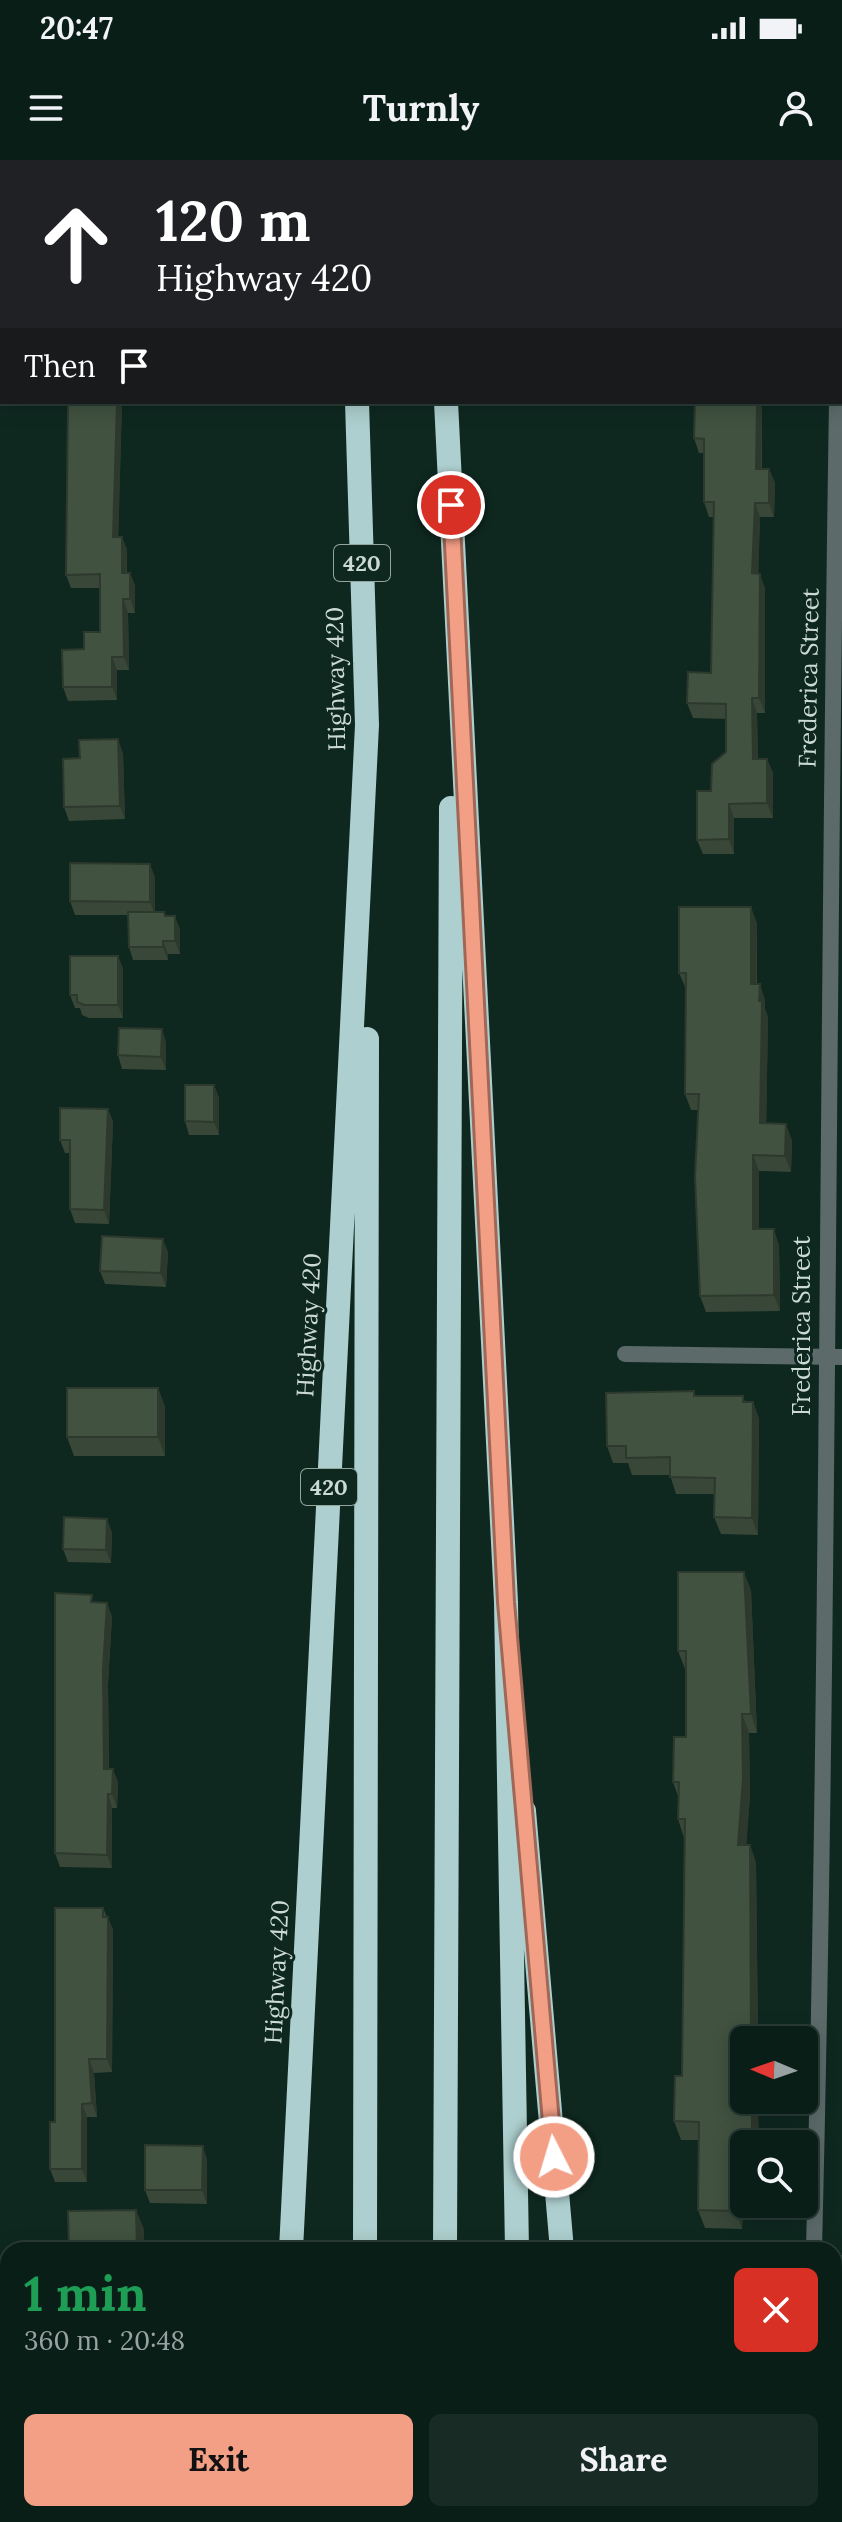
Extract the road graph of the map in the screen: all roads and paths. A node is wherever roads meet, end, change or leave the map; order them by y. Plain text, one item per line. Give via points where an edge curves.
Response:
1 (0, 160) edge
2 (0, 216) edge
3 (357, 404) edge
4 (446, 404) edge
5 (837, 404) edge
6 (839, 438) edge
7 (453, 531) junction
8 (367, 725) junction
9 (836, 886) edge
10 (625, 1354) dead end
11 (834, 1357) edge
12 (506, 1602) junction
13 (291, 2242) edge
14 (365, 2242) edge
15 (445, 2242) edge
16 (517, 2242) edge
17 (561, 2242) edge
18 (814, 2242) edge

1 - 2 street
3 - 8 highway, Highway 420 / 420
4 - 7 highway
5 - 6 street, Frederica Street
6 - 9 street, Frederica Street
7 - 12 highway
7 - 15 highway
8 - 13 highway, Highway 420 / 420
8 - 14 highway
9 - 11 street, Frederica Street
10 - 11 street
11 - 18 street, Frederica Street
12 - 16 highway
12 - 17 highway

